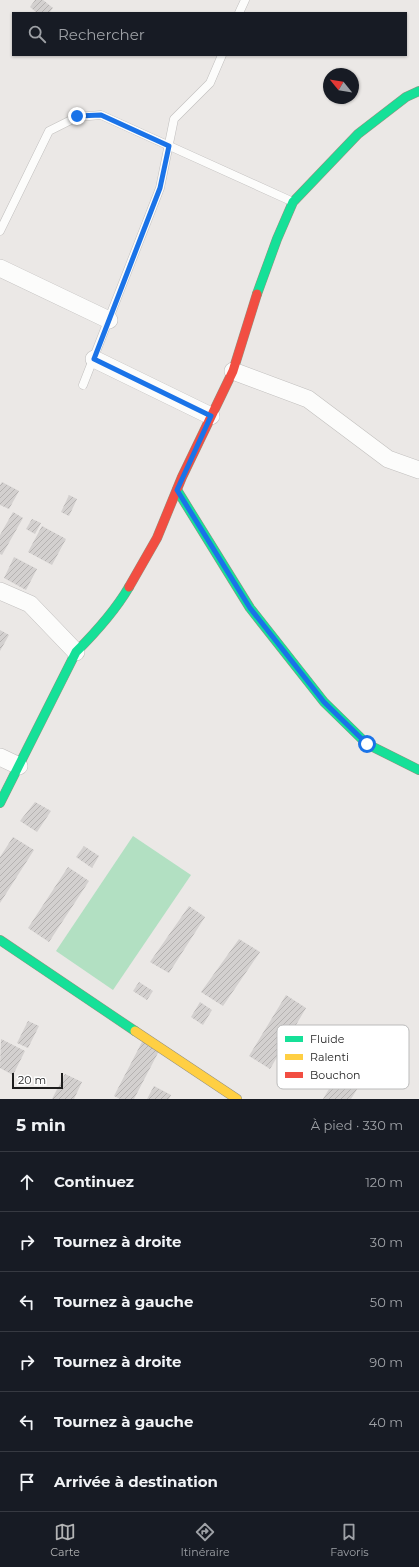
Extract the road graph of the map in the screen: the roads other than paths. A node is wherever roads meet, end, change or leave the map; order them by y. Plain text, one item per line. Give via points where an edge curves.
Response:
1 (245, 0) edge
2 (239, 12) edge
3 (222, 56) edge
4 (419, 91) edge
5 (169, 146) junction
6 (293, 202) junction
7 (0, 230) edge
8 (0, 268) edge
9 (109, 320) junction
10 (94, 359) junction
11 (233, 371) junction
12 (83, 385) dead end
13 (211, 416) junction
14 (419, 470) edge
15 (177, 490) junction
16 (0, 591) edge
17 (76, 652) junction
18 (0, 757) edge
19 (19, 766) junction
20 (419, 770) edge
21 (0, 804) edge
22 (0, 940) edge
23 (237, 1098) edge

1 - 2 lane
3 - 5 lane via 210,83 174,119
4 - 6 street via 406,97 358,134
5 - 6 lane
5 - 7 lane via 101,115 77,116 49,132
5 - 9 lane via 160,188
6 - 11 street via 262,278
8 - 9 street
9 - 10 lane
10 - 12 lane
10 - 13 street
11 - 13 street
11 - 14 street via 308,399 388,459
13 - 15 street
15 - 17 street via 157,538 122,599
15 - 20 street via 250,608 324,702 367,744
16 - 17 street via 30,604
17 - 19 street
18 - 19 street
19 - 21 street
22 - 23 street

